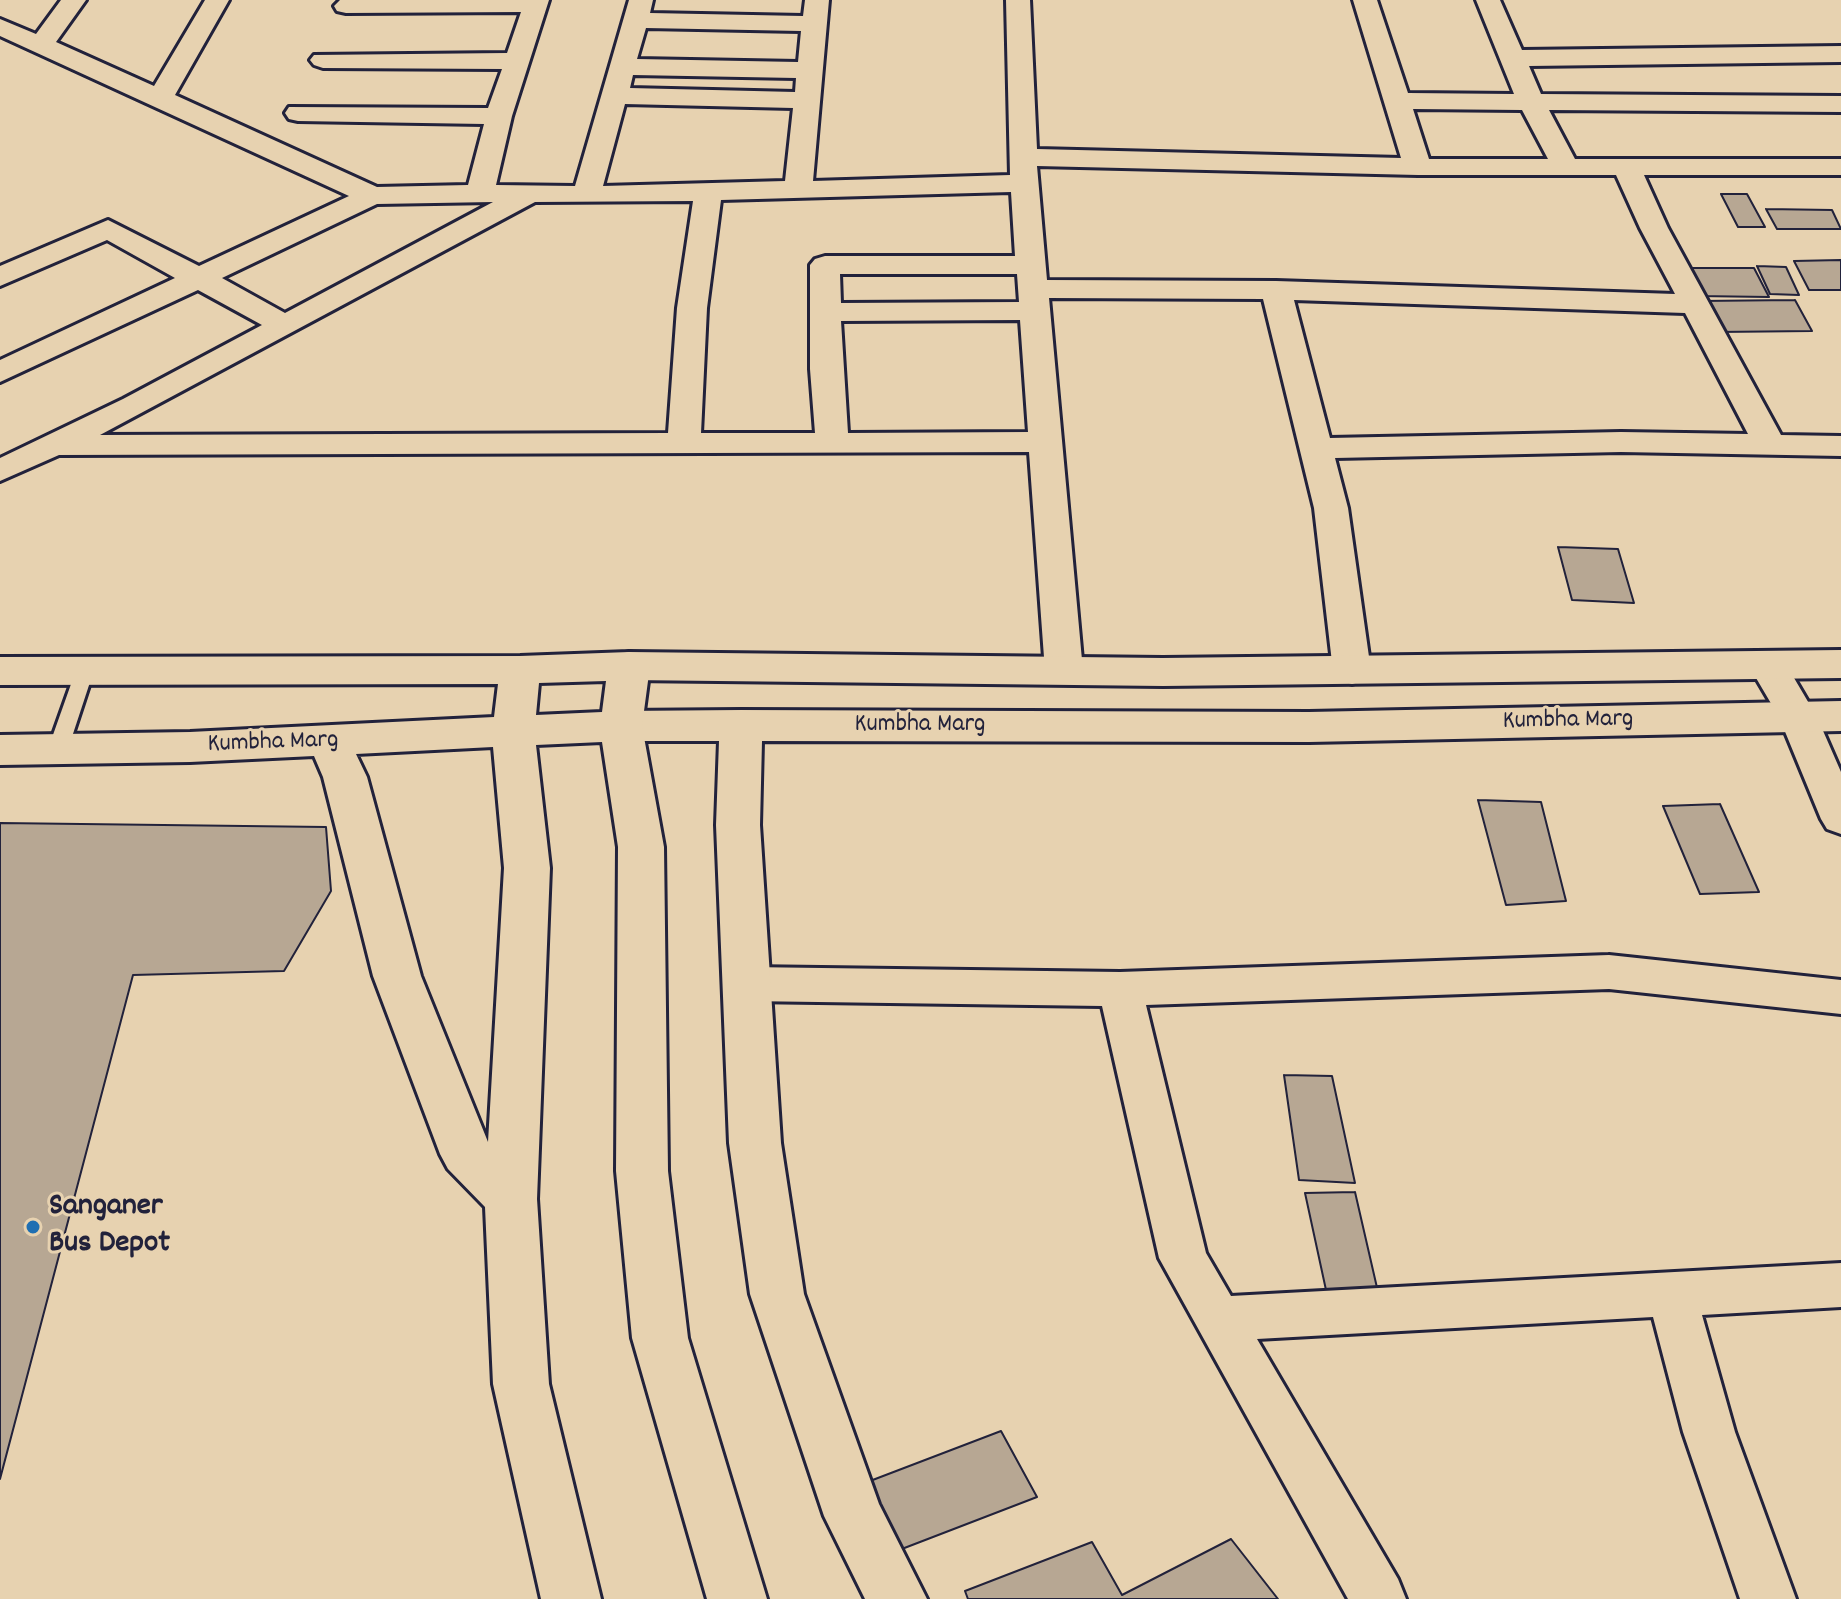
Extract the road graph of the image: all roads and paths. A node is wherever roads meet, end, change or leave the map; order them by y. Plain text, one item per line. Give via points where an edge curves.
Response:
1 (74, 0) edge
2 (217, 0) edge
3 (713, 0) edge
4 (1018, 0) edge
5 (1365, 0) edge
6 (1488, 0) edge
7 (536, 2) edge
8 (347, 3) edge
9 (816, 9) edge
10 (638, 10) edge
11 (0, 27) edge
12 (41, 45) junction
13 (1841, 54) edge
14 (1512, 58) junction
15 (323, 60) junction
16 (517, 61) junction
17 (622, 67) junction
18 (810, 70) junction
19 (615, 96) junction
20 (160, 98) junction
21 (807, 100) junction
22 (1397, 101) junction
23 (1531, 102) junction
24 (1841, 104) edge
25 (298, 113) junction
26 (499, 116) junction
27 (278, 151) junction
28 (1418, 167) junction
29 (1566, 167) junction
30 (1626, 167) junction
31 (1841, 167) edge
32 (1024, 170) junction
33 (798, 189) junction
34 (708, 192) junction
35 (480, 193) junction
36 (531, 194) junction
37 (587, 195) junction
38 (372, 196) junction
39 (0, 277) edge
40 (195, 278) junction
41 (1034, 288) junction
42 (1276, 290) junction
43 (1696, 304) junction
44 (827, 312) junction
45 (285, 325) junction
46 (0, 372) edge
47 (1045, 442) junction
48 (684, 443) junction
49 (832, 443) junction
50 (55, 445) junction
51 (1770, 445) junction
52 (1841, 446) edge
53 (1316, 448) junction
54 (0, 471) edge
55 (1841, 664) edge
56 (629, 666) junction
57 (1768, 666) junction
58 (85, 670) junction
59 (520, 670) junction
60 (0, 671) edge
61 (1064, 671) junction
62 (1352, 671) junction
63 (1841, 716) edge
64 (1798, 717) junction
65 (741, 725) junction
66 (621, 726) junction
67 (513, 734) junction
68 (328, 741) junction
69 (58, 749) junction
70 (0, 750) edge
71 (1841, 819) edge
72 (747, 984) junction
73 (1120, 989) junction
74 (1841, 997) edge
75 (511, 1199) junction
76 (1841, 1285) edge
77 (1672, 1295) junction
78 (1219, 1319) junction
79 (571, 1599) edge
80 (737, 1599) edge
81 (897, 1599) edge
82 (1378, 1599) edge
83 (1768, 1599) edge

1 - 12 street
2 - 20 street
3 - 9 street
4 - 32 street
5 - 22 street
6 - 14 street
7 - 8 street
7 - 16 street
8 - 15 street
9 - 10 street
9 - 18 street
10 - 17 street
11 - 12 street
12 - 20 street
13 - 14 street
14 - 23 street
15 - 16 street
15 - 25 street
16 - 26 street
17 - 18 street
17 - 19 street
18 - 21 street
19 - 21 street
19 - 37 street
20 - 27 street
21 - 33 street
22 - 23 street
22 - 28 street
23 - 24 street
23 - 29 street
25 - 26 street
25 - 27 street
26 - 35 street
27 - 38 street
28 - 29 street
28 - 32 street
29 - 30 street
30 - 31 street
30 - 43 street
32 - 33 street
32 - 41 street
33 - 34 street
34 - 37 street
34 - 48 street via 692,308
35 - 36 street
35 - 38 street
36 - 37 street
36 - 45 street
38 - 40 street
39 - 40 street via 108,229
40 - 45 street
40 - 46 street
41 - 42 street
41 - 44 street
41 - 44 street via 929,267 825,265
41 - 47 street
42 - 43 street
42 - 53 street
43 - 51 street
44 - 49 street
45 - 50 street
47 - 49 street
47 - 61 street
48 - 49 street
48 - 50 street
50 - 54 street
51 - 52 street
51 - 53 street
53 - 62 street via 1331,508
55 - 57 main road, Kumbha Marg
56 - 59 main road, Kumbha Marg
56 - 61 main road, Kumbha Marg
56 - 66 main road
57 - 62 main road, Kumbha Marg
57 - 64 street
58 - 59 main road, Kumbha Marg
58 - 60 main road, Kumbha Marg
58 - 69 lane
59 - 67 main road
61 - 62 main road, Kumbha Marg
63 - 64 main road, Kumbha Marg
64 - 65 main road, Kumbha Marg via 1309,727
64 - 71 street
65 - 66 main road, Kumbha Marg
65 - 72 main road via 738,825
66 - 67 main road, Kumbha Marg
66 - 80 main road via 641,847 642,1171 660,1338
67 - 68 main road, Kumbha Marg
67 - 75 main road via 527,868
68 - 69 main road, Kumbha Marg
68 - 75 main road via 345,777 397,976 466,1154
69 - 70 main road, Kumbha Marg
72 - 73 street
72 - 81 main road via 755,1143 777,1294 854,1516
73 - 74 street via 1609,972
73 - 78 street via 1183,1258
75 - 79 main road via 521,1384
76 - 77 street
77 - 78 street
77 - 83 street via 1709,1432
78 - 82 street

